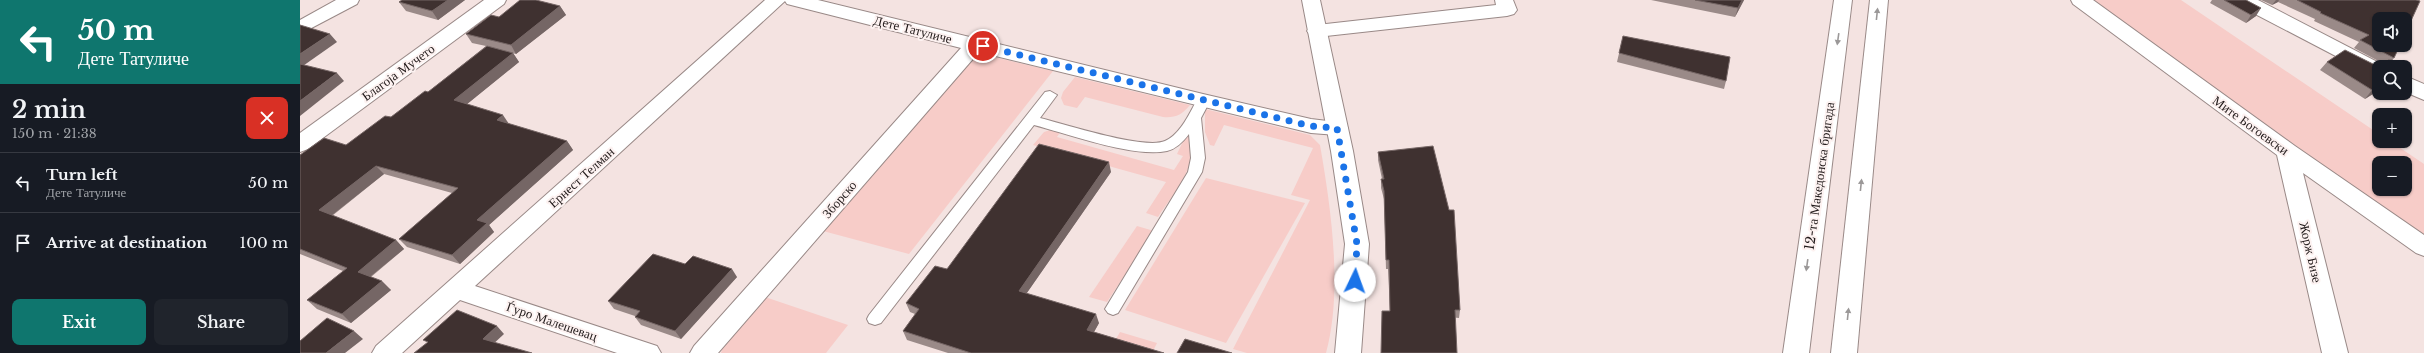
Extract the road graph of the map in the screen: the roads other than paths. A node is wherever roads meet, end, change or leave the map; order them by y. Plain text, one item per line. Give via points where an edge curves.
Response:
1 (350, 0) edge
2 (497, 0) edge
3 (776, 0) edge
4 (794, 0) edge
5 (1311, 0) edge
6 (1504, 0) edge
7 (1843, 0) edge
8 (1879, 0) edge
9 (2080, 0) edge
10 (2243, 0) edge
11 (300, 28) edge
12 (1317, 31) junction
13 (975, 44) junction
14 (2372, 66) edge
15 (2412, 87) edge
16 (2424, 93) edge
17 (1050, 95) dead end
18 (1198, 109) junction
19 (1032, 120) junction
20 (1337, 128) junction
21 (300, 144) edge
22 (2287, 151) junction
23 (2424, 247) edge
24 (456, 289) junction
25 (1113, 309) dead end
26 (875, 319) dead end
27 (385, 353) edge
28 (648, 353) edge
29 (703, 353) edge
30 (1348, 353) edge
31 (1796, 353) edge
32 (1844, 353) edge
33 (2335, 353) edge

1 - 11 street
2 - 21 street, Благоја Мучето
3 - 24 street, Ернест Телман
4 - 13 street, Дете Татуличе
5 - 12 street
6 - 12 street via 1507,10
7 -> 31 street, 12-та Македонска бригада
32 -> 8 street
9 - 22 street, Мите Богоевски
10 - 14 street
12 - 20 street
13 - 18 street, Дете Татуличе
13 - 29 street, Зборско
15 - 16 street
17 - 19 lane
18 - 19 lane via 1183,133 1167,146 1146,148
18 - 20 street, Дете Татуличе
18 - 25 lane via 1198,158 1195,172
19 - 26 lane
20 - 30 street via 1357,244
22 - 23 street, Мите Богоевски
22 - 33 street, Жорж Бизе
24 - 27 street, Ернест Телман
24 - 28 street, Ѓуро Малешевац

